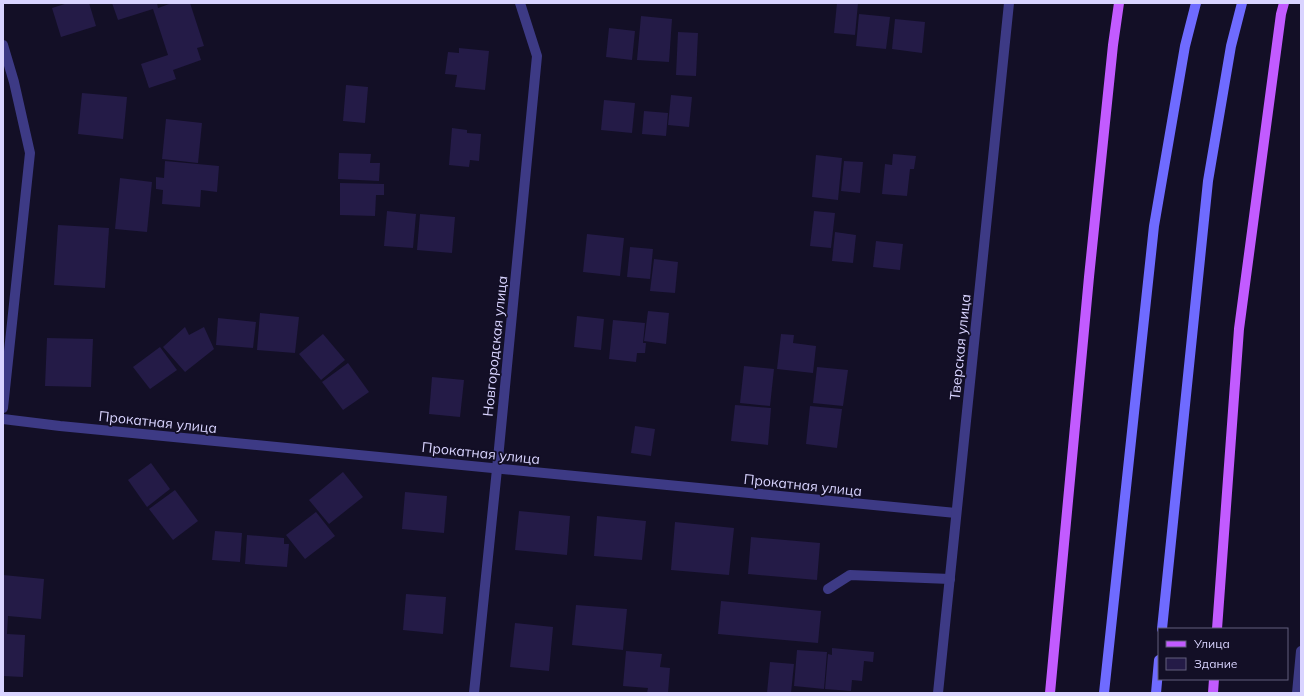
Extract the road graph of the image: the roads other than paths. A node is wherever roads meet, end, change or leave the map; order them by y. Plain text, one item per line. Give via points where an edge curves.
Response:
1 (520, 3) edge
2 (1009, 3) edge
3 (1119, 3) edge
4 (1196, 3) edge
5 (1242, 3) edge
6 (1284, 3) edge
7 (3, 45) edge
8 (3, 408) edge
9 (3, 419) edge
10 (497, 469) junction
11 (956, 513) junction
12 (950, 579) junction
13 (828, 590) dead end
14 (1162, 628) edge
15 (1217, 628) edge
16 (1301, 651) edge
17 (1158, 671) edge
18 (1214, 680) edge
19 (474, 693) edge
20 (938, 693) edge
21 (1050, 693) edge
22 (1104, 693) edge
23 (1156, 693) edge
24 (1213, 693) edge
25 (1297, 693) edge

1 - 10 street, Новгородская улица via 537,56
2 - 11 street, Тверская улица
3 - 21 main road via 1089,277
4 - 22 main road via 1185,46 1154,226
5 - 14 main road via 1231,46 1208,181
6 - 15 main road via 1239,329
7 - 8 street via 30,153
9 - 10 street, Прокатная улица
10 - 11 street, Прокатная улица
10 - 19 street, Новгородская улица
11 - 12 street, Тверская улица
12 - 13 street via 850,575
12 - 20 street, Тверская улица
16 - 25 street
17 - 23 main road
18 - 24 main road

